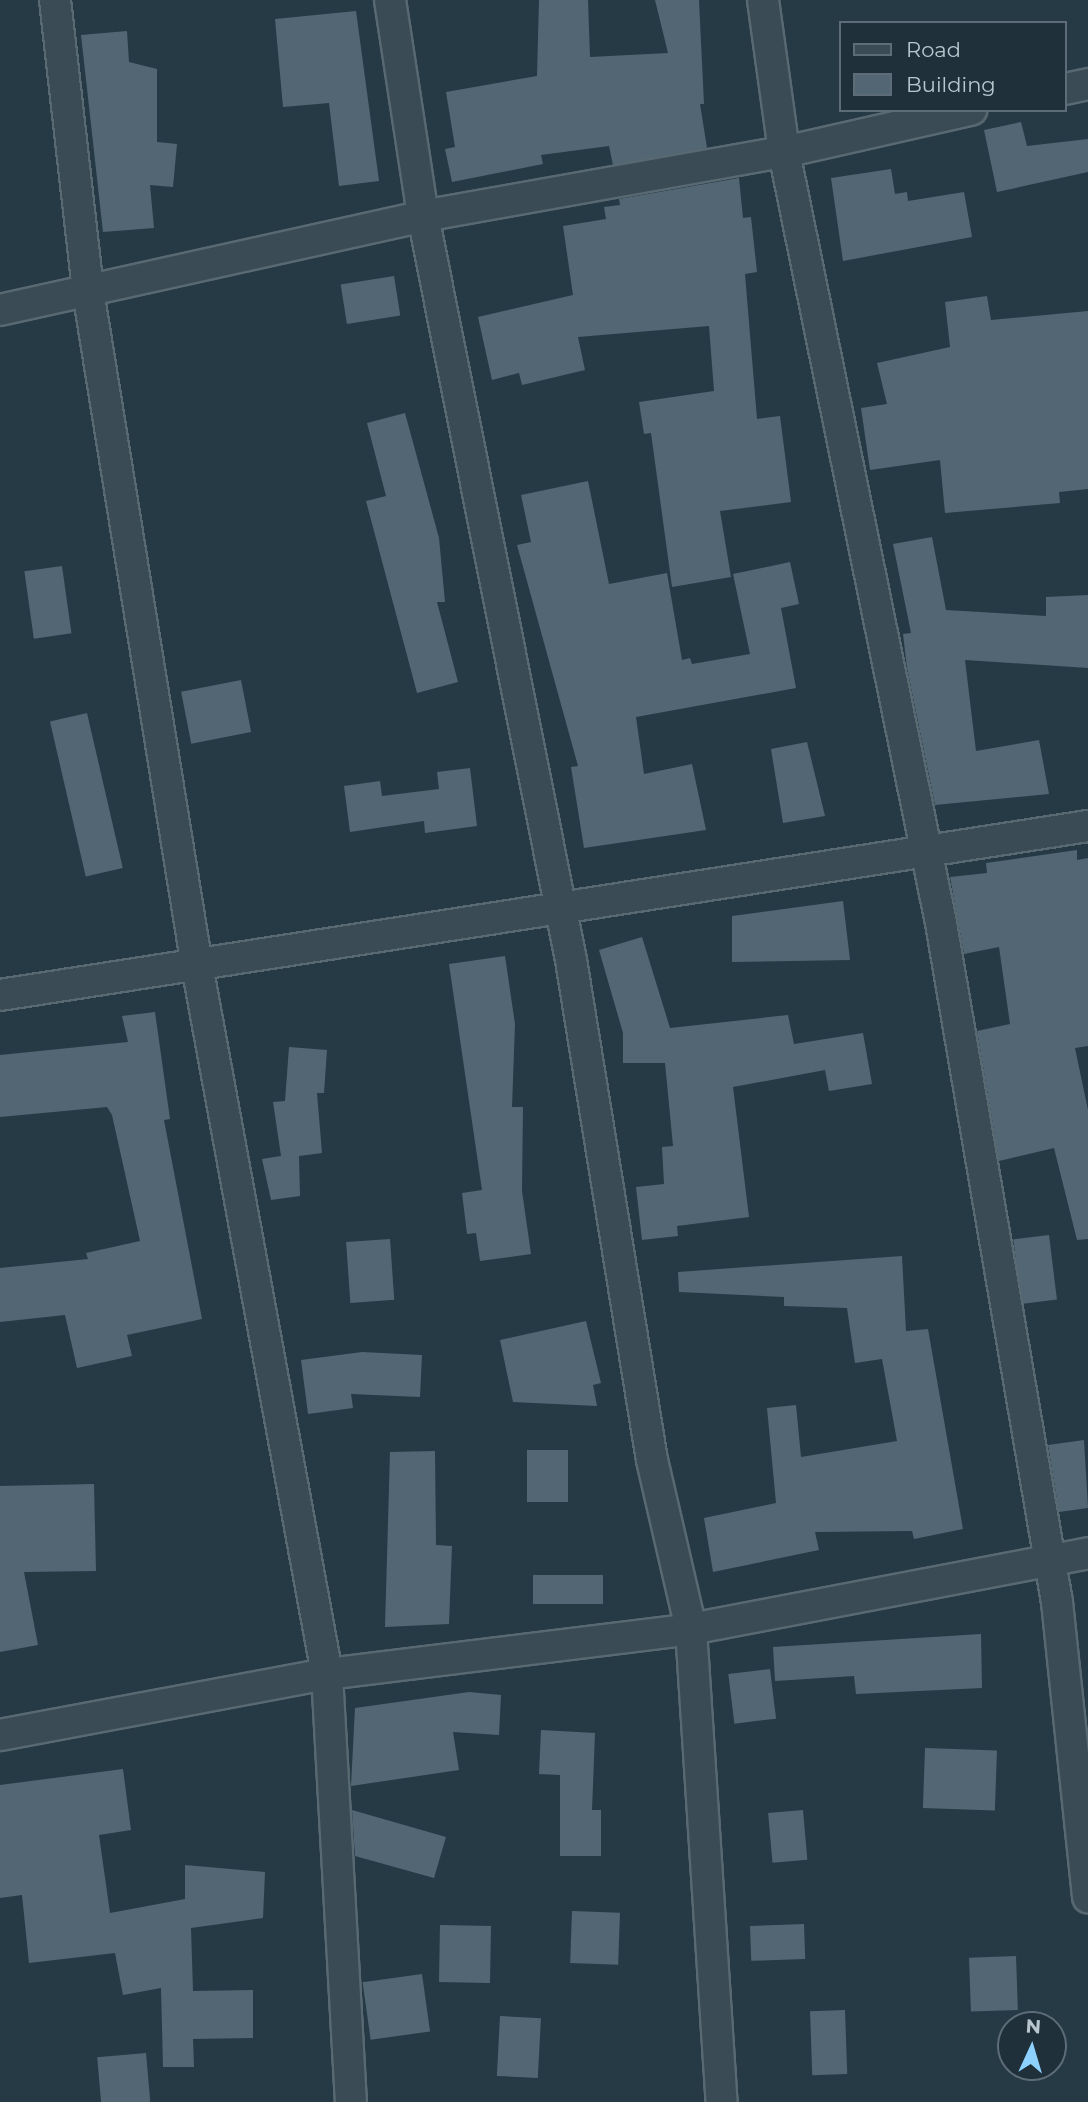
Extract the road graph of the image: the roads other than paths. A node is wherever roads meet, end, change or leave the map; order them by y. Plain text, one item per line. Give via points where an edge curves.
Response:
1 (55, 0) edge
2 (390, 0) edge
3 (763, 0) edge
4 (1088, 84) edge
5 (1067, 89) edge
6 (962, 112) edge
7 (783, 152) junction
8 (423, 216) junction
9 (88, 290) junction
10 (0, 310) edge
11 (1088, 826) edge
12 (926, 852) junction
13 (561, 908) junction
14 (196, 960) junction
15 (0, 995) edge
16 (1088, 1553) edge
17 (1049, 1560) junction
18 (691, 1629) junction
19 (327, 1674) junction
20 (0, 1735) edge
21 (1088, 1897) edge
22 (351, 2102) edge
23 (722, 2102) edge

1 - 9 street
2 - 8 street
3 - 7 street
4 - 5 street
6 - 7 street
7 - 8 street
7 - 12 street
8 - 9 street
8 - 13 street
9 - 10 street
9 - 14 street
11 - 12 street
12 - 13 street
12 - 17 street
13 - 14 street
13 - 18 street via 652,1460
14 - 15 street
14 - 19 street
16 - 17 street
17 - 18 street
17 - 21 street
18 - 19 street
18 - 23 street
19 - 20 street
19 - 22 street

